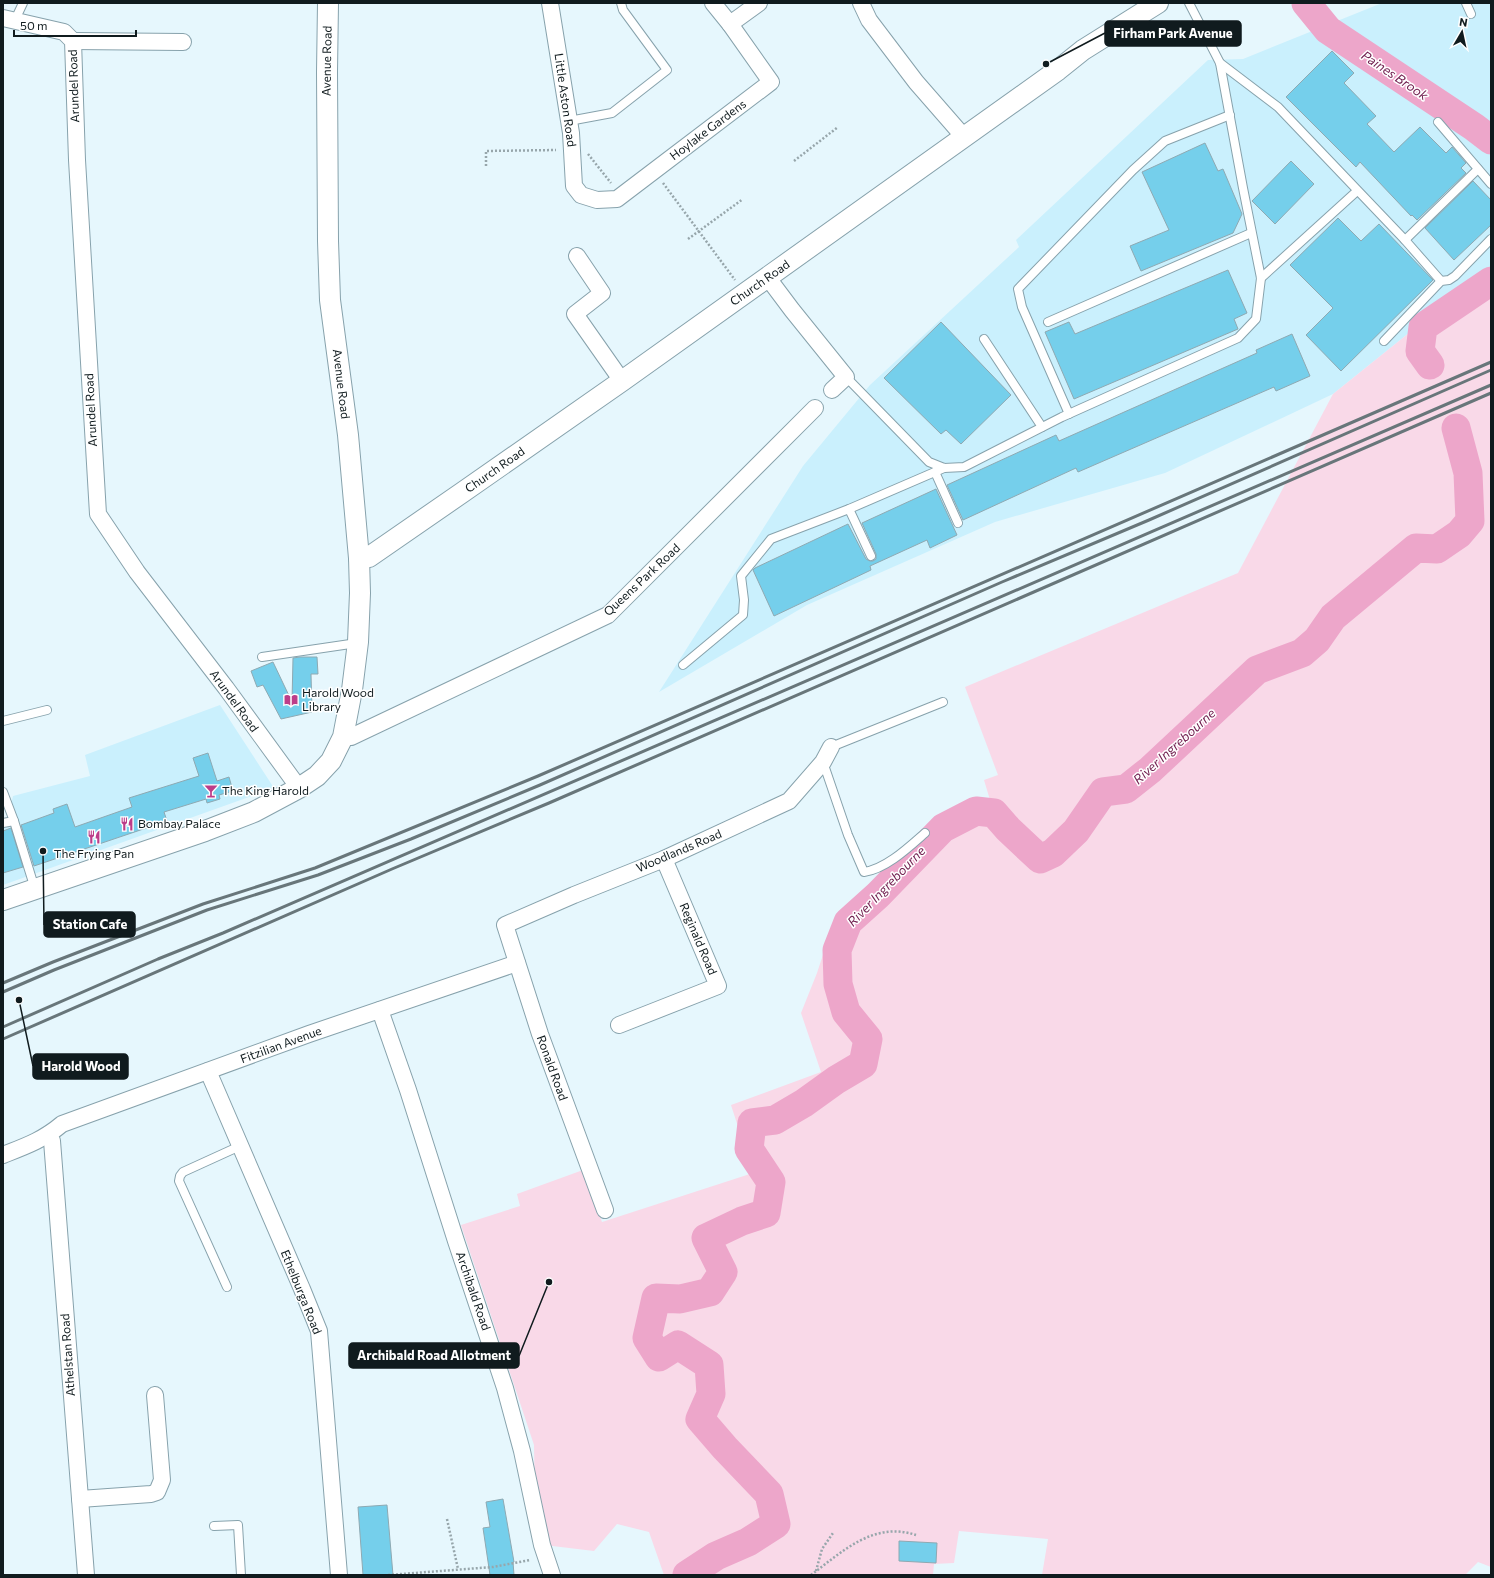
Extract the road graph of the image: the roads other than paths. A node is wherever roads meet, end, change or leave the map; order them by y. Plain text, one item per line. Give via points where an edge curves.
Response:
1 (23, 3) edge
2 (328, 3) edge
3 (550, 3) edge
4 (621, 3) edge
5 (713, 3) edge
6 (759, 3) edge
7 (861, 3) edge
8 (1158, 3) edge
9 (1189, 3) edge
10 (1466, 3) edge
11 (1471, 14) dead end
12 (9, 19) edge
13 (730, 24) junction
14 (73, 41) junction
15 (184, 42) dead end
16 (1220, 63) junction
17 (1230, 115) junction
18 (1438, 122) dead end
19 (570, 127) junction
20 (964, 137) junction
21 (1478, 169) junction
22 (1491, 184) edge
23 (1357, 191) junction
24 (581, 195) joint
25 (1251, 233) junction
26 (1491, 239) edge
27 (1405, 240) junction
28 (577, 256) dead end
29 (768, 278) junction
30 (1261, 278) junction
31 (1441, 281) junction
32 (1048, 322) dead end
33 (984, 339) dead end
34 (1384, 341) dead end
35 (846, 377) junction
36 (622, 381) junction
37 (832, 390) dead end
38 (815, 408) dead end
39 (1069, 414) junction
40 (1042, 427) junction
41 (944, 468) junction
42 (935, 472) junction
43 (849, 509) junction
44 (958, 523) dead end
45 (871, 556) dead end
46 (359, 558) junction
47 (358, 642) junction
48 (262, 657) dead end
49 (683, 665) dead end
50 (943, 702) dead end
51 (47, 710) dead end
52 (3, 721) edge
53 (343, 737) junction
54 (831, 748) joint
55 (823, 762) junction
56 (299, 788) junction
57 (3, 792) edge
58 (14, 821) junction
59 (3, 823) edge
60 (925, 832) dead end
61 (664, 859) junction
62 (36, 889) junction
63 (3, 900) edge
64 (505, 925) joint
65 (517, 962) junction
66 (380, 1010) junction
67 (619, 1025) dead end
68 (208, 1071) junction
69 (49, 1134) junction
70 (240, 1146) junction
71 (3, 1155) edge
72 (605, 1210) dead end
73 (227, 1287) dead end
74 (155, 1395) dead end
75 (80, 1500) junction
76 (214, 1526) dead end
77 (86, 1575) edge
78 (241, 1575) edge
79 (339, 1575) edge
80 (552, 1575) edge

1 - 12 lane
2 - 46 street, Avenue Road via 330,300 348,435
3 - 19 street, Little Aston Road
4 - 19 lane via 623,10 667,70 612,113
5 - 13 street
6 - 13 street
7 - 20 street via 869,20 916,82
8 - 20 street, Church Road via 1083,50
9 - 16 lane
10 - 11 lane
12 - 14 street, Arundel Road via 64,32
13 - 24 street, Hoylake Gardens via 771,82 617,199 597,200
14 - 15 street
14 - 56 street, Arundel Road via 77,160 98,514 137,572
16 - 17 lane
16 - 23 lane via 1278,107
17 - 25 lane
17 - 39 lane via 1165,141 1133,170 1018,289 1022,307
18 - 21 lane
19 - 24 street, Little Aston Road via 574,186
20 - 29 street, Church Road
21 - 22 lane
21 - 27 lane
23 - 27 lane
23 - 30 lane
25 - 30 lane
25 - 32 lane
26 - 31 lane via 1455,276
27 - 31 lane
28 - 36 street via 602,293 575,314
29 - 35 street
29 - 36 street, Church Road
30 - 39 lane via 1256,319 1238,338
31 - 34 lane
33 - 40 lane
35 - 37 street
35 - 41 lane via 929,462
36 - 46 street, Church Road via 369,556
38 - 53 street, Queens Park Road via 608,615 351,737
39 - 40 lane
40 - 41 lane via 964,467
41 - 42 lane
42 - 43 lane
42 - 44 lane
43 - 45 lane
43 - 49 lane via 771,539 741,576 743,615
46 - 47 street, Avenue Road
47 - 48 lane
47 - 53 street, Avenue Road
50 - 54 lane
51 - 52 lane
53 - 56 street, Avenue Road via 331,761 317,776
54 - 55 street, Woodlands Road
55 - 60 lane via 848,835 864,872 874,871 904,851
55 - 61 street, Woodlands Road via 789,801
56 - 62 street, Avenue Road via 254,812 206,831
57 - 58 lane
58 - 59 lane
58 - 62 lane
61 - 64 street, Woodlands Road
61 - 67 street, Reginald Road via 718,986
62 - 63 street, Avenue Road
64 - 65 street, Ronald Road
65 - 66 street, Fitzilian Avenue
65 - 72 street, Ronald Road via 540,1034
66 - 68 street, Fitzilian Avenue
66 - 80 street, Archibald Road via 505,1388
68 - 69 street, Fitzilian Avenue via 62,1124
68 - 70 street, Ethelburga Road
69 - 71 street, Fitzilian Avenue
69 - 75 street, Athelstan Road via 52,1141
70 - 73 lane via 183,1172 179,1181
70 - 79 street, Ethelburga Road via 318,1331
74 - 75 street via 162,1480 157,1492
75 - 77 street, Athelstan Road
76 - 78 lane via 238,1525

